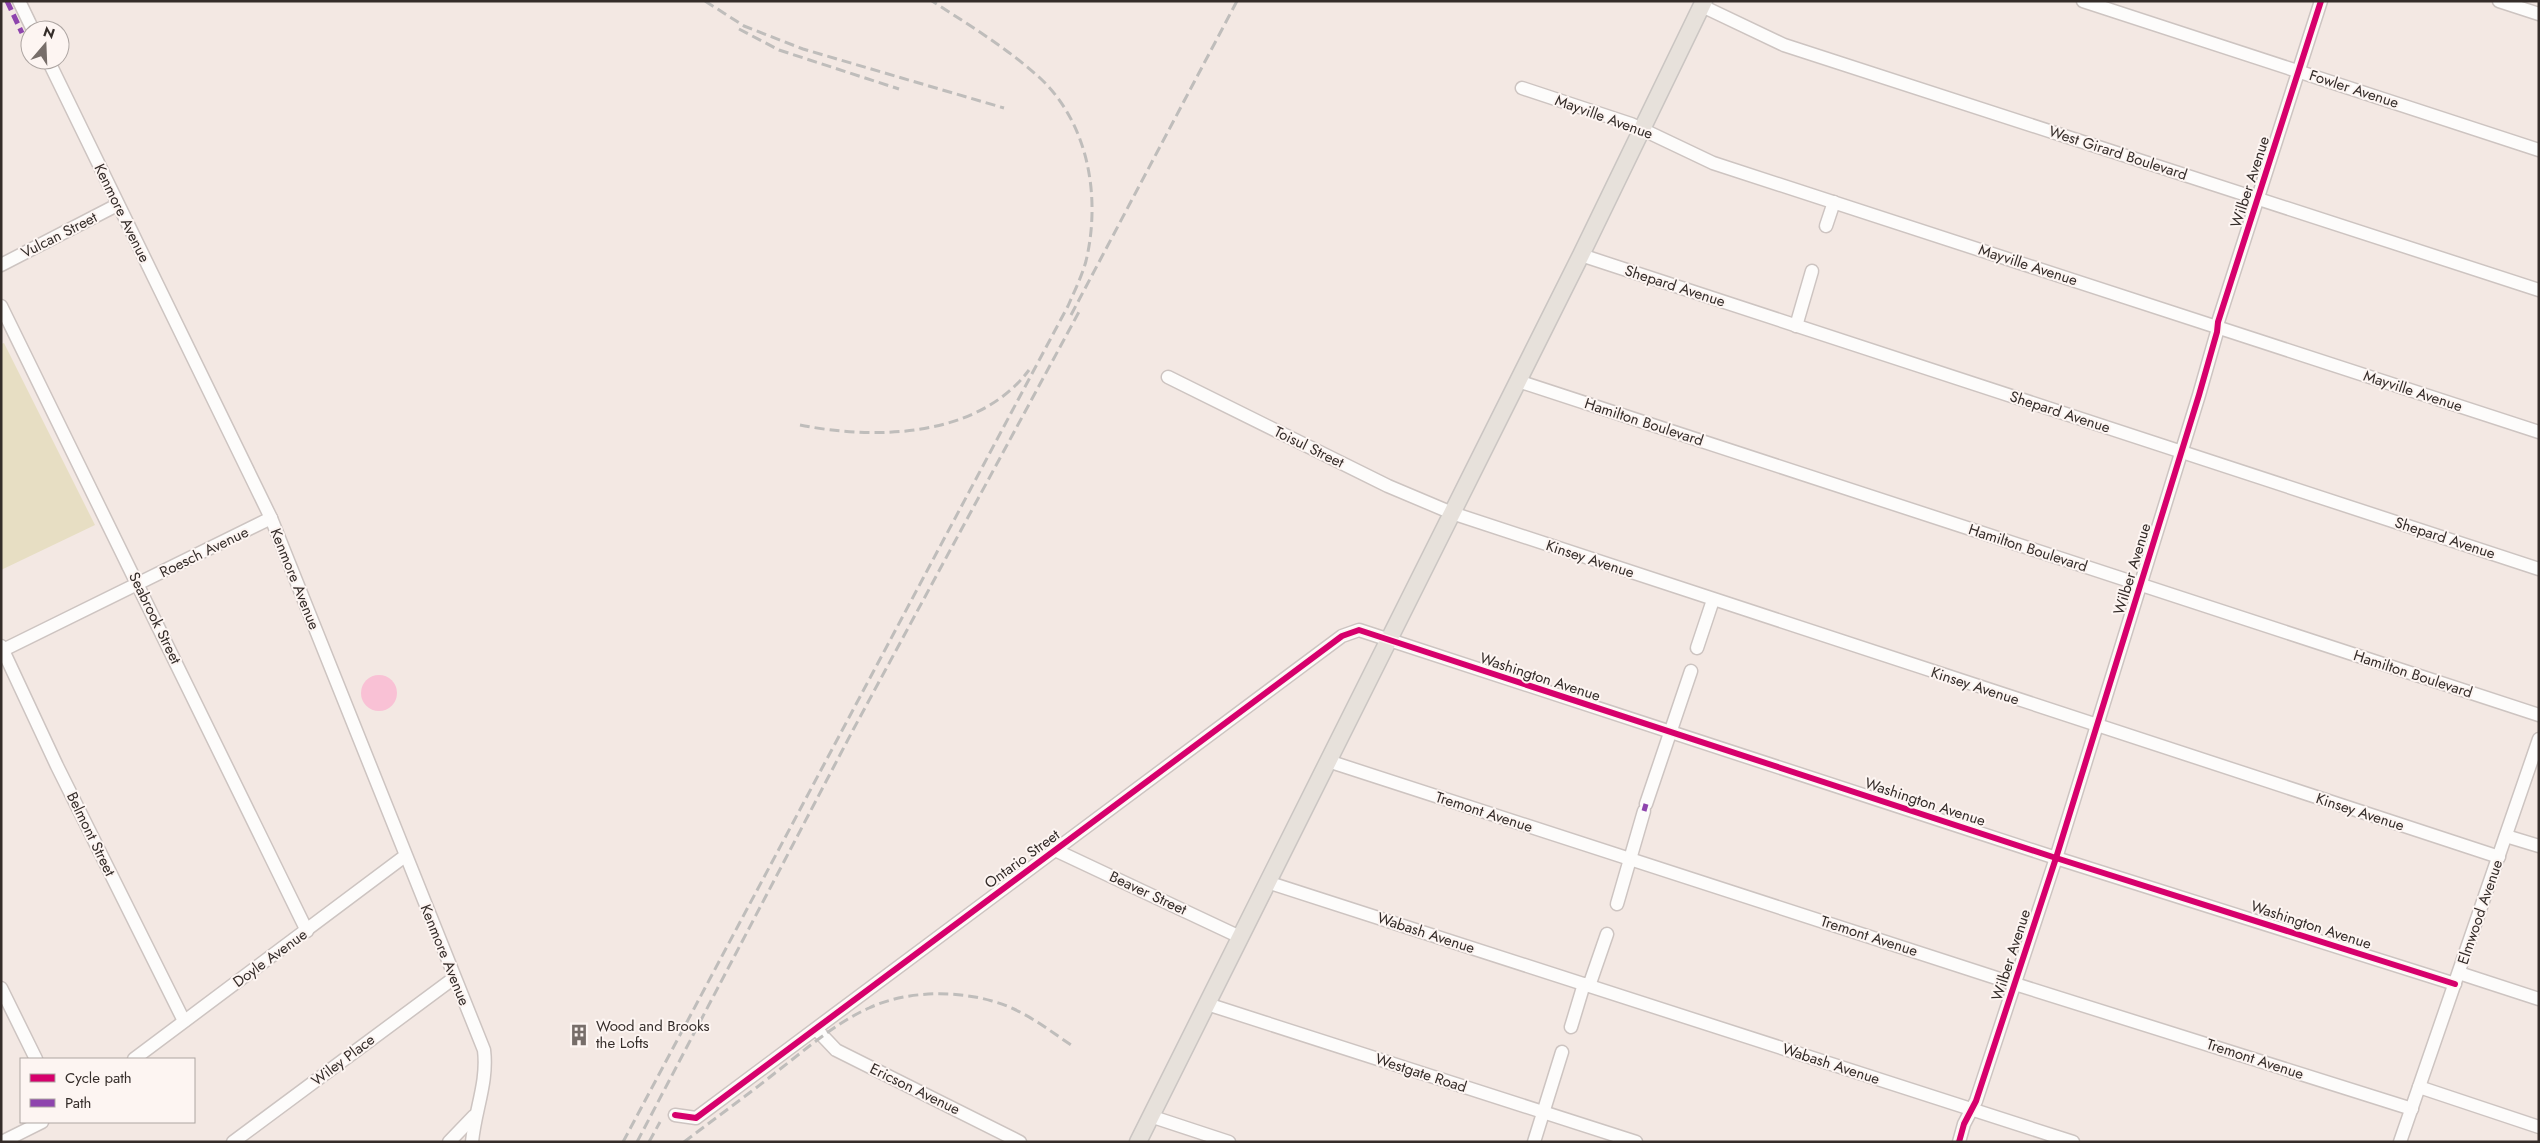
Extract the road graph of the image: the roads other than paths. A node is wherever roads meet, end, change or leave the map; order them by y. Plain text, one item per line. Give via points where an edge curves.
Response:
1 (19, 1) edge
2 (2083, 1) edge
3 (2321, 1) edge
4 (2499, 1) edge
5 (1703, 4) edge
6 (2539, 14) edge
7 (28, 20) edge
8 (53, 70) edge
9 (2299, 71) junction
10 (1522, 88) dead end
11 (1642, 129) junction
12 (2539, 150) edge
13 (2258, 199) junction
14 (1834, 202) junction
15 (117, 205) junction
16 (1826, 226) dead end
17 (1581, 254) junction
18 (1, 265) edge
19 (1812, 271) dead end
20 (2539, 290) edge
21 (1, 306) edge
22 (1796, 326) junction
23 (2217, 326) junction
24 (1168, 376) dead end
25 (1518, 380) junction
26 (2539, 432) edge
27 (2181, 452) junction
28 (1452, 513) junction
29 (271, 518) junction
30 (2539, 569) edge
31 (138, 584) junction
32 (2140, 585) junction
33 (1713, 600) junction
34 (1388, 641) junction
35 (1697, 648) dead end
36 (2, 649) edge
37 (1691, 671) dead end
38 (2539, 716) edge
39 (2097, 726) junction
40 (1671, 733) junction
41 (2539, 739) edge
42 (1328, 761) junction
43 (2506, 836) junction
44 (2539, 846) edge
45 (1055, 850) junction
46 (405, 856) junction
47 (2498, 857) junction
48 (2056, 858) junction
49 (1630, 859) junction
50 (1267, 882) junction
51 (1617, 904) dead end
52 (307, 931) junction
53 (1606, 934) dead end
54 (1240, 937) junction
55 (454, 978) junction
56 (2457, 978) junction
57 (2015, 984) junction
58 (1587, 985) junction
59 (1, 988) edge
60 (2539, 999) edge
61 (1207, 1004) junction
62 (184, 1021) junction
63 (1571, 1027) dead end
64 (816, 1028) junction
65 (1562, 1052) dead end
66 (36, 1058) edge
67 (135, 1058) edge
68 (2419, 1087) junction
69 (2412, 1109) junction
70 (1971, 1110) junction
71 (1544, 1112) junction
72 (675, 1115) dead end
73 (474, 1116) junction
74 (1150, 1116) junction
75 (40, 1123) edge
76 (2539, 1127) edge
77 (2, 1142) edge
78 (233, 1142) edge
79 (449, 1142) edge
80 (472, 1142) edge
81 (1020, 1142) edge
82 (1138, 1142) edge
83 (1229, 1142) edge
84 (1534, 1142) edge
85 (1636, 1142) edge
86 (1959, 1142) edge
87 (2073, 1142) edge
88 (2400, 1142) edge

1 - 7 street
2 - 9 street, Fowler Avenue
3 - 9 street, Wilber Avenue
4 - 6 street
5 - 11 main road
5 - 13 street, West Girard Boulevard via 1784,45
8 - 15 street, Kenmore Avenue
9 - 12 street, Fowler Avenue
9 - 13 street, Wilber Avenue
10 - 11 street, Mayville Avenue
11 - 14 street, Mayville Avenue via 1713,163
11 - 17 main road
13 - 20 street, West Girard Boulevard
13 - 23 street, Wilber Avenue
14 - 16 street
14 - 23 street, Mayville Avenue
15 - 18 street, Vulcan Street
15 - 29 street, Kenmore Avenue
17 - 22 street, Shepard Avenue
17 - 25 main road
19 - 22 street
21 - 31 street, Seabrook Street
22 - 27 street, Shepard Avenue
23 - 26 street, Mayville Avenue
23 - 27 street, Wilber Avenue via 2218,332
24 - 28 street, Toisul Street via 1388,486
25 - 28 main road
25 - 32 street, Hamilton Boulevard
27 - 30 street, Shepard Avenue
27 - 32 street, Wilber Avenue
28 - 33 street, Kinsey Avenue
28 - 34 main road
29 - 31 street, Roesch Avenue
29 - 46 street, Kenmore Avenue
31 - 36 street, Roesch Avenue
31 - 52 street, Seabrook Street
32 - 38 street, Hamilton Boulevard
32 - 39 street, Wilber Avenue
33 - 35 street
33 - 39 street, Kinsey Avenue
34 - 40 street, Washington Avenue
34 - 42 main road
34 - 45 street, Ontario Street via 1359,630 1342,636
36 - 62 street, Belmont Street
37 - 40 street
39 - 47 street, Kinsey Avenue
39 - 48 street, Wilber Avenue
40 - 48 street, Washington Avenue
40 - 49 street
41 - 43 street, Elmwood Avenue
42 - 49 street, Tremont Avenue
42 - 50 main road
43 - 44 street
43 - 47 street, Elmwood Avenue
45 - 54 street, Beaver Street
45 - 64 street, Ontario Street
46 - 52 street, Doyle Avenue
46 - 55 street, Kenmore Avenue
47 - 56 street, Elmwood Avenue
48 - 56 street, Washington Avenue
48 - 57 street, Wilber Avenue
49 - 51 street
49 - 57 street, Tremont Avenue
50 - 54 main road
50 - 58 street, Wabash Avenue
52 - 62 street, Doyle Avenue
53 - 58 street
54 - 61 main road
55 - 73 street, Kenmore Avenue via 484,1050 487,1069
55 - 78 street, Wiley Place
56 - 60 street, Washington Avenue
56 - 68 street, Elmwood Avenue
57 - 69 street, Tremont Avenue
57 - 70 street, Wilber Avenue
58 - 63 street
58 - 70 street, Wabash Avenue
59 - 66 street
61 - 71 street, Westgate Road
61 - 74 main road
62 - 67 street, Doyle Avenue
64 - 72 street, Ontario Street via 696,1118
64 - 81 street, Ericson Avenue via 836,1050
65 - 71 street
68 - 69 street, Elmwood Avenue
68 - 76 street
69 - 88 street, Elmwood Avenue
70 - 86 street, Wilber Avenue
70 - 87 street, Wabash Avenue
71 - 84 street
71 - 85 street, Westgate Road
73 - 79 street, Kenmore Avenue
73 - 80 street, Kenmore Avenue
74 - 82 main road
74 - 83 street
75 - 77 street

